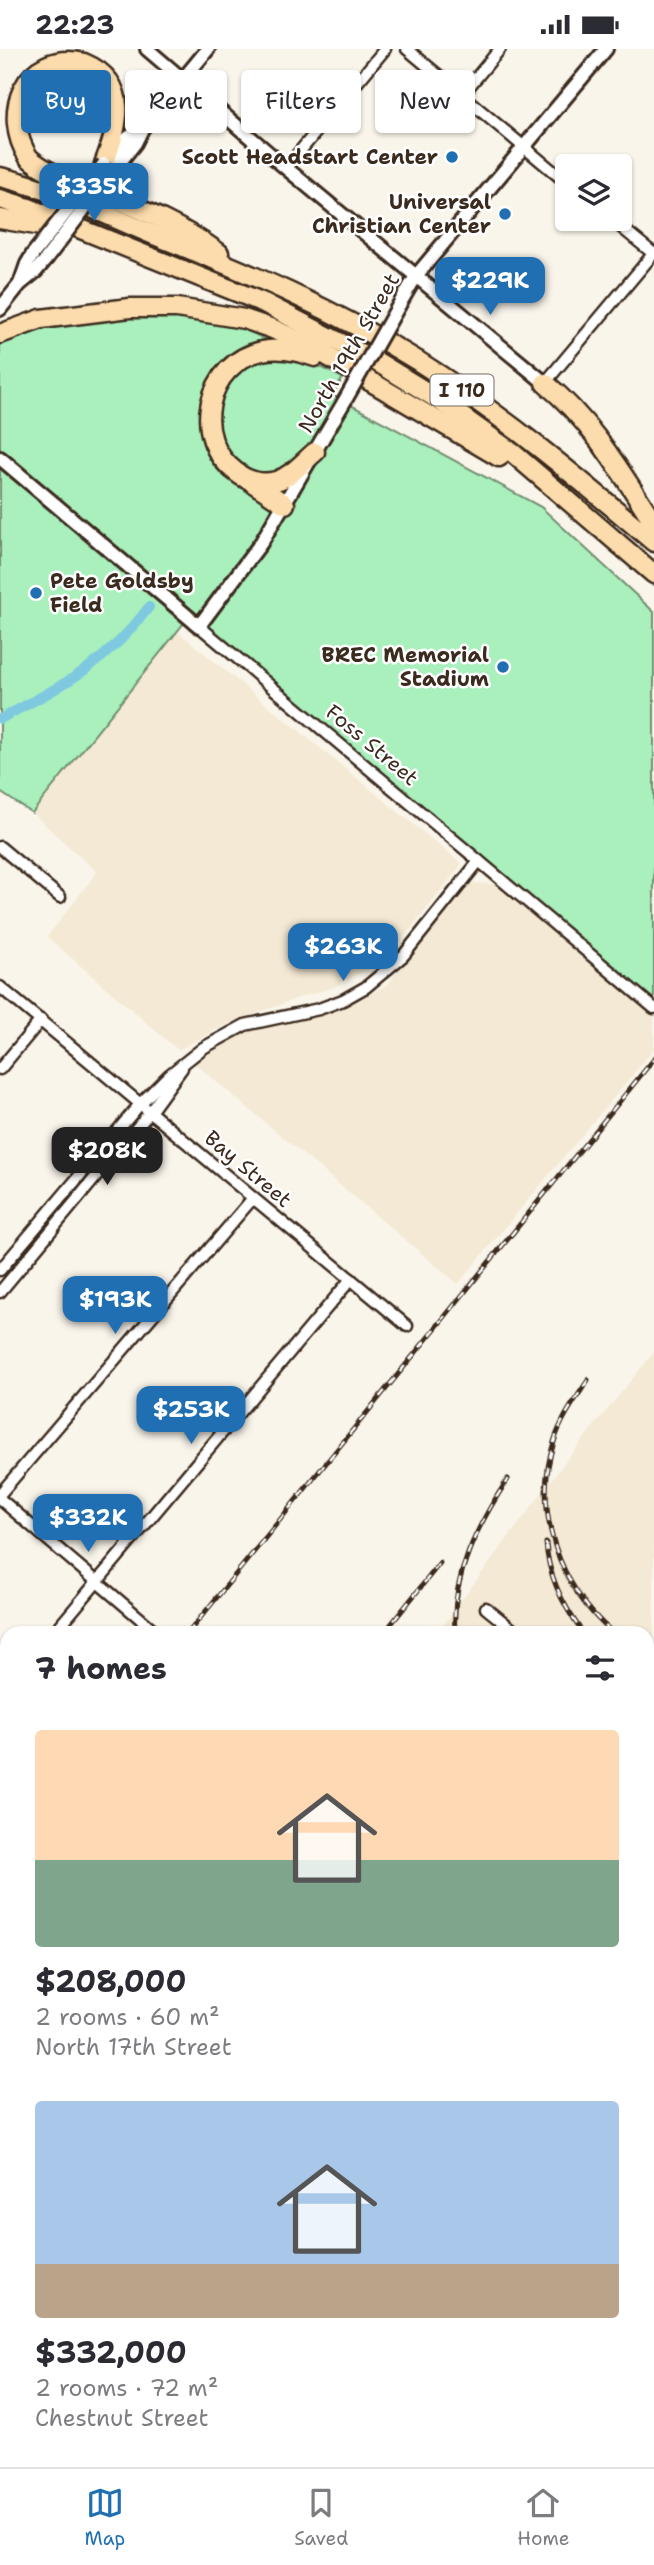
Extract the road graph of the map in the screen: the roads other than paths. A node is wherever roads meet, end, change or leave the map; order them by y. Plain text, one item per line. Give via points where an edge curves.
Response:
1 (147, 49) edge
2 (208, 49) edge
3 (386, 49) edge
4 (407, 49) edge
5 (500, 49) edge
6 (606, 49) edge
7 (170, 70) edge
8 (190, 70) edge
9 (432, 70) edge
10 (475, 79) edge
11 (475, 106) edge
12 (227, 119) edge
13 (136, 133) edge
14 (523, 148) junction
15 (110, 166) junction
16 (286, 168) junction
17 (555, 173) edge
18 (0, 177) edge
19 (0, 199) edge
20 (0, 219) edge
21 (626, 231) edge
22 (654, 254) edge
23 (183, 270) junction
24 (248, 273) junction
25 (416, 276) junction
26 (0, 309) edge
27 (0, 334) edge
28 (545, 383) junction
29 (377, 385) junction
30 (315, 452) junction
31 (0, 458) edge
32 (244, 478) junction
33 (285, 504) junction
34 (590, 521) junction
35 (654, 523) edge
36 (654, 542) edge
37 (654, 574) edge
38 (199, 626) junction
39 (0, 846) edge
40 (479, 861) junction
41 (60, 897) dead end
42 (0, 987) edge
43 (654, 1008) edge
44 (41, 1020) junction
45 (187, 1062) junction
46 (0, 1069) edge
47 (140, 1104) junction
48 (150, 1112) junction
49 (253, 1198) junction
50 (47, 1214) junction
51 (58, 1223) junction
52 (0, 1269) edge
53 (351, 1279) junction
54 (0, 1292) edge
55 (407, 1326) dead end
56 (0, 1494) edge
57 (0, 1499) edge
58 (97, 1581) junction
59 (486, 1608) dead end
60 (60, 1626) edge
61 (149, 1626) edge
62 (508, 1626) edge

1 - 7 street
2 - 8 street
3 - 16 street
4 - 9 street
5 - 10 street
6 - 14 street, North 19th Street
11 - 14 street
12 - 16 street
13 - 15 street
14 - 17 street
14 - 25 street, North 19th Street
15 - 24 highway via 118,116 105,78 70,59 43,62 26,73 13,89 7,115 15,142 28,157 55,174 179,228
15 - 26 street, bridge via 40,257 27,264 20,284
16 - 25 street
18 - 24 highway, I 110
19 - 23 highway, I 110
20 - 23 highway via 50,228
21 - 22 street
22 - 28 street
23 - 34 highway, I 110 via 284,313 411,382 514,454
24 - 36 highway, I 110 via 355,324 448,380 540,447
25 - 28 street
25 - 30 street, North 19th Street, bridge
27 - 29 highway via 41,319 109,309 202,311 286,334
28 - 35 highway via 601,440
29 - 32 highway via 299,352 263,351 239,361 216,386 208,419 218,453
29 - 34 highway via 479,443
30 - 32 highway via 276,481
30 - 33 street, North 19th Street
31 - 38 street, Foss Street
32 - 33 highway
33 - 38 street, North 19th Street
34 - 37 highway, I 110
38 - 40 street, Foss Street
39 - 41 street
40 - 43 street, Foss Street
40 - 45 street via 402,956 366,988 319,1009 253,1022 212,1042
42 - 44 street, Bay Street
44 - 46 street
44 - 47 street, Bay Street
45 - 47 street
45 - 48 street
47 - 48 street, Bay Street
47 - 50 street
48 - 49 street, Bay Street
48 - 51 street
49 - 53 street, Bay Street
49 - 56 street
50 - 51 street
50 - 52 street
51 - 54 street
53 - 55 street, Bay Street
53 - 58 street
57 - 58 street
58 - 60 street
58 - 61 street
59 - 62 street

